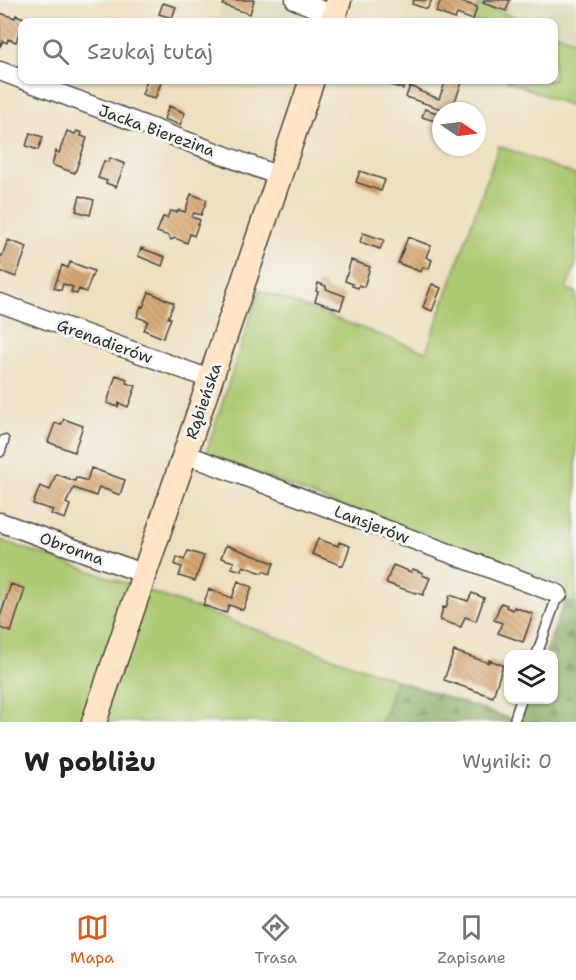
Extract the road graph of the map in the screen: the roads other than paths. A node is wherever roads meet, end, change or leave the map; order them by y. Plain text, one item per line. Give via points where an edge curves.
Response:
1 (295, 0) edge
2 (335, 12) edge
3 (0, 71) edge
4 (18, 78) edge
5 (35, 84) edge
6 (311, 84) edge
7 (279, 176) junction
8 (0, 303) edge
9 (210, 380) junction
10 (4, 440) dead end
11 (0, 452) edge
12 (185, 454) junction
13 (0, 522) edge
14 (145, 574) junction
15 (558, 594) joint
16 (538, 650) edge
17 (519, 704) edge
18 (515, 718) dead end
19 (94, 722) edge

1 - 2 street
3 - 4 street, Jacka Bierezina
5 - 7 street, Jacka Bierezina
6 - 7 street, Rąbieńska
7 - 9 street, Rąbieńska
8 - 9 street, Grenadierów
9 - 12 street, Rąbieńska
10 - 11 lane
12 - 14 street, Rąbieńska
12 - 15 street, Lansjerów
13 - 14 street, Obronna
14 - 19 street, Rąbieńska
15 - 16 lane
17 - 18 lane

